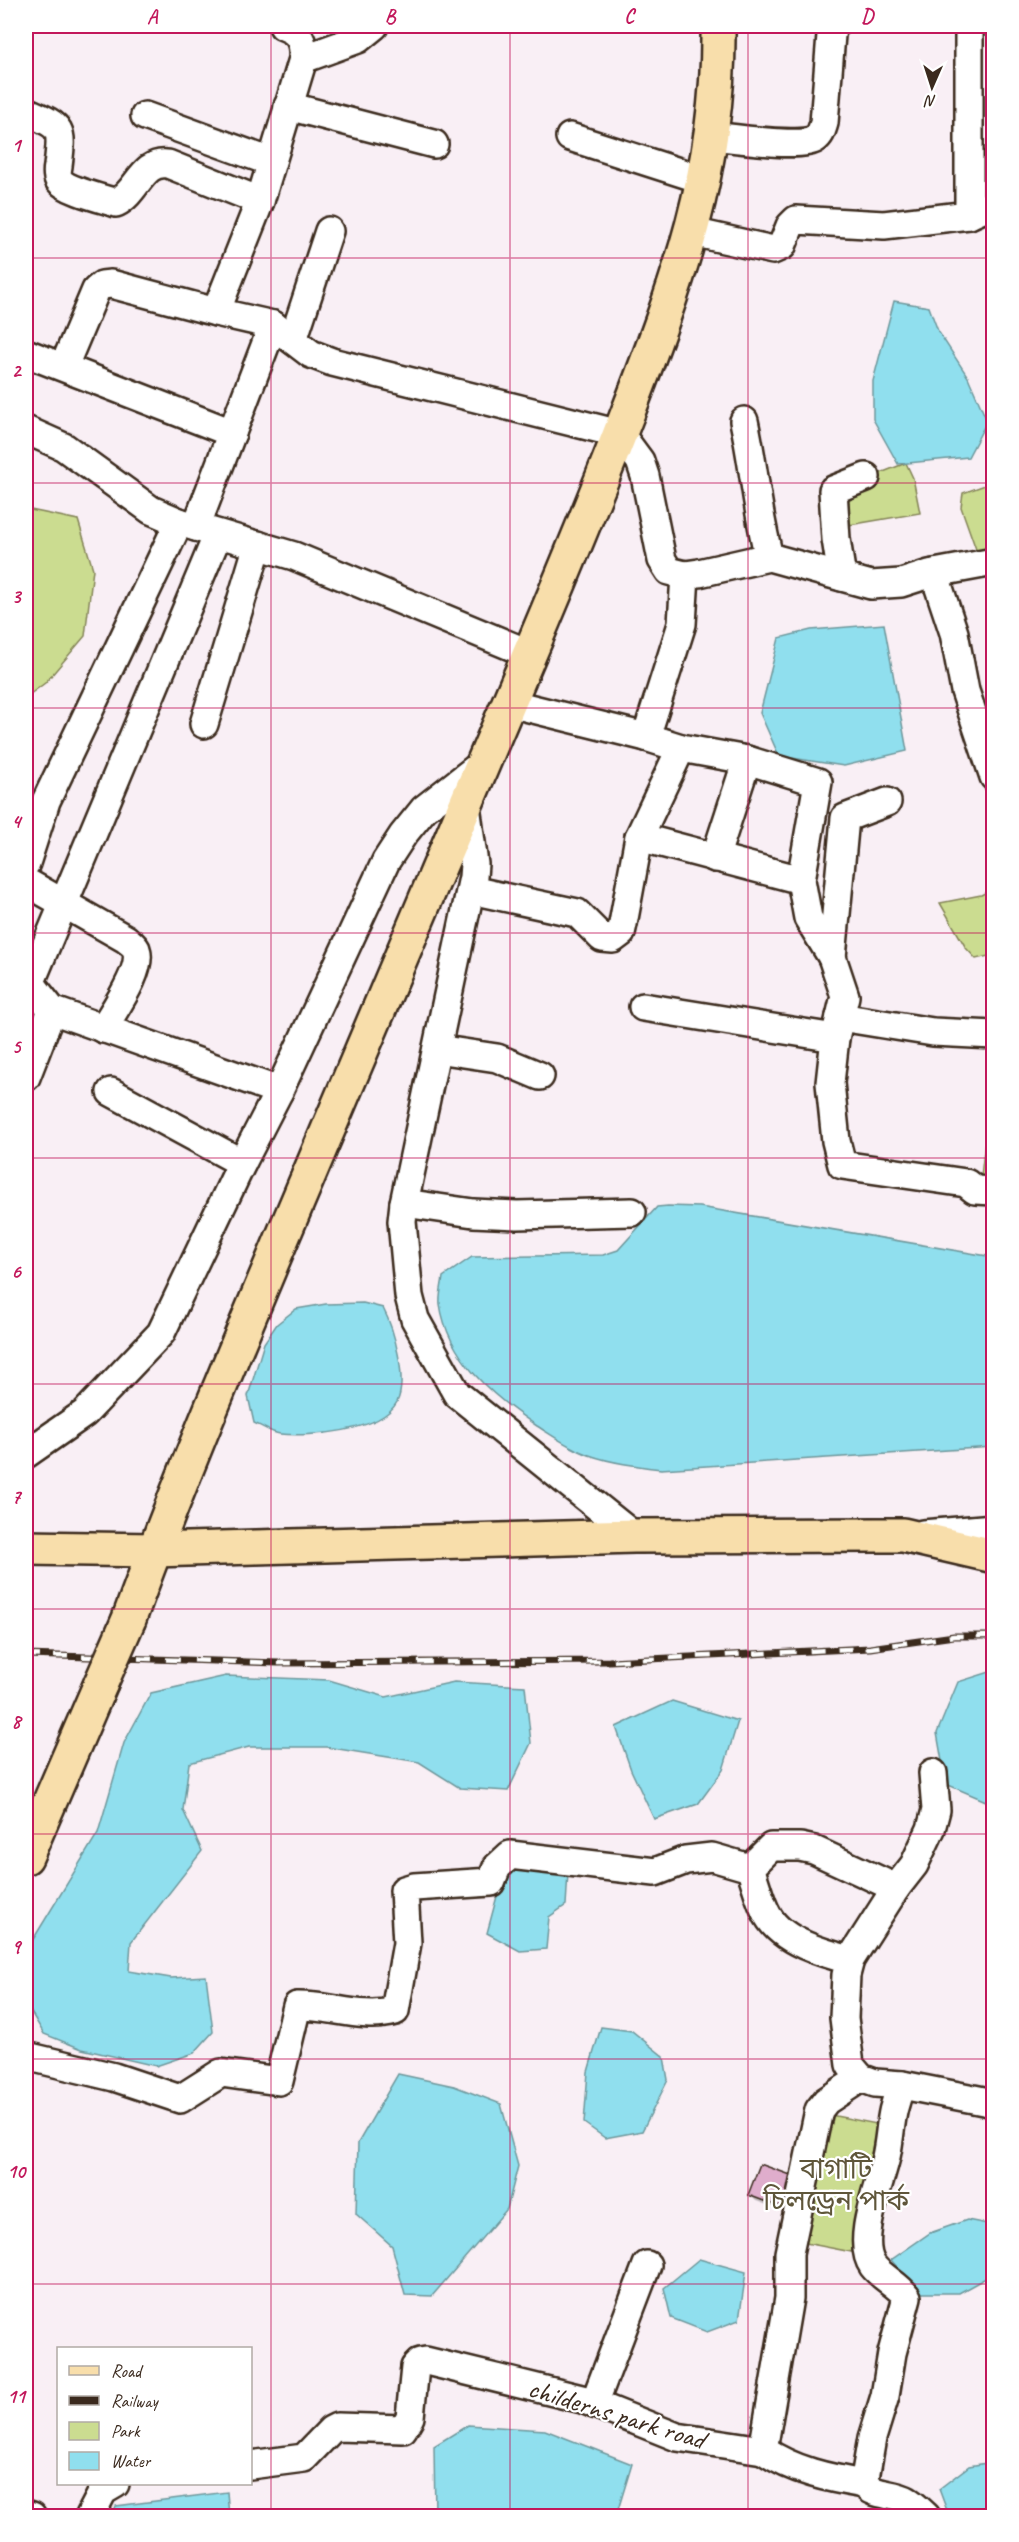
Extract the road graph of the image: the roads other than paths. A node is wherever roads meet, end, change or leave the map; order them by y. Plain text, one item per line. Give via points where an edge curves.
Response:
1 (283, 26) edge
2 (374, 26) edge
3 (718, 26) edge
4 (833, 26) edge
5 (969, 26) edge
6 (303, 59) junction
7 (288, 106) junction
8 (26, 111) edge
9 (145, 116) dead end
10 (570, 136) dead end
11 (712, 136) junction
12 (434, 144) dead end
13 (271, 162) junction
14 (704, 180) junction
15 (260, 201) junction
16 (993, 204) edge
17 (969, 215) junction
18 (329, 231) dead end
19 (692, 232) junction
20 (216, 312) junction
21 (283, 332) junction
22 (26, 353) edge
23 (64, 366) junction
24 (744, 421) dead end
25 (26, 430) edge
26 (232, 433) junction
27 (620, 434) junction
28 (866, 477) dead end
29 (198, 528) junction
30 (258, 545) junction
31 (769, 557) junction
32 (993, 562) edge
33 (934, 573) junction
34 (685, 575) junction
35 (842, 577) junction
36 (530, 654) junction
37 (509, 703) junction
38 (204, 724) dead end
39 (646, 737) junction
40 (681, 748) junction
41 (747, 760) junction
42 (484, 762) junction
43 (993, 777) edge
44 (887, 802) dead end
45 (466, 806) junction
46 (639, 837) junction
47 (716, 858) junction
48 (26, 863) edge
49 (801, 880) junction
50 (26, 882) edge
51 (471, 890) junction
52 (64, 904) junction
53 (832, 957) junction
54 (28, 980) edge
55 (643, 1007) dead end
56 (52, 1010) junction
57 (838, 1027) junction
58 (103, 1029) junction
59 (993, 1035) edge
60 (437, 1049) junction
61 (540, 1076) dead end
62 (26, 1077) edge
63 (111, 1092) dead end
64 (279, 1092) junction
65 (242, 1163) junction
66 (993, 1191) edge
67 (404, 1203) junction
68 (632, 1212) dead end
69 (26, 1454) edge
70 (993, 1528) edge
71 (903, 1535) junction
72 (634, 1536) junction
73 (26, 1548) edge
74 (154, 1550) junction
75 (993, 1556) edge
76 (933, 1773) dead end
77 (26, 1857) edge
78 (750, 1868) junction
79 (896, 1888) junction
80 (850, 1960) junction
81 (26, 2056) edge
82 (861, 2078) junction
83 (902, 2085) junction
84 (993, 2103) edge
85 (647, 2265) dead end
86 (594, 2404) junction
87 (763, 2450) junction
88 (252, 2465) edge
89 (864, 2484) junction
90 (113, 2485) edge
91 (26, 2514) edge
92 (32, 2517) edge
93 (90, 2517) edge
94 (926, 2517) edge

1 - 6 street via 300,36
2 - 6 street via 358,39
3 - 11 main road
4 - 11 street via 825,123 814,140 762,141
5 - 17 street
6 - 7 street
7 - 12 street
7 - 13 street
8 - 15 street via 57,126 61,135 57,172 66,186 116,203 125,199 150,166 158,162
9 - 13 street
10 - 14 street
11 - 14 main road
13 - 15 street
14 - 19 main road
15 - 20 street
16 - 17 street
17 - 19 street via 884,225 796,220 782,246 773,250
18 - 21 street
19 - 27 main road via 668,309
20 - 21 street
20 - 23 street via 111,284 102,285 96,290
21 - 26 street
21 - 27 street via 311,354 332,362
22 - 23 street
23 - 26 street
24 - 31 street
25 - 29 street via 64,447 151,510
26 - 29 street
27 - 34 street via 640,461 662,560 669,571
27 - 36 main road
28 - 35 street via 833,490
29 - 30 street
29 - 48 street via 46,801
29 - 52 street
30 - 36 street via 294,556
30 - 38 street
31 - 34 street
31 - 35 street
32 - 33 street
33 - 35 street via 901,583 871,585
33 - 43 street via 954,633 965,691
34 - 39 street via 682,624
36 - 37 main road
37 - 39 street
37 - 42 main road
39 - 40 street
40 - 41 street
40 - 46 street
41 - 47 street
41 - 49 street via 818,782
42 - 45 main road
42 - 64 street via 424,809 386,861
44 - 53 street via 845,818
45 - 51 street via 474,864
45 - 74 main road
46 - 47 street
46 - 51 street via 621,933 613,939 603,938 578,913
47 - 49 street
49 - 53 street via 808,918
50 - 52 street
51 - 60 street
52 - 54 street
52 - 58 street via 136,947 135,971
53 - 57 street via 845,996
54 - 56 street
55 - 57 street
56 - 58 street
56 - 62 street
57 - 59 street
57 - 66 street via 830,1083 842,1166 966,1183 975,1190
58 - 64 street
60 - 61 street via 497,1058
60 - 67 street
63 - 65 street
64 - 65 street
65 - 69 street via 161,1333 85,1413
67 - 68 street via 516,1215
67 - 72 street via 409,1296 415,1319 457,1394
70 - 71 street
71 - 72 main road
71 - 75 main road
72 - 74 main road
73 - 74 main road
74 - 77 main road, bridge via 129,1619
76 - 79 street via 936,1810 931,1829 914,1865
78 - 79 street via 771,1847 800,1846
78 - 80 street via 767,1916 777,1928
78 - 81 street via 712,1857 686,1860 655,1872 510,1855 497,1867 491,1882 404,1890 407,1943 395,2012 381,2015 297,2006 279,2081 221,2073 180,2099 114,2077
79 - 80 street
80 - 82 street via 844,2018 850,2065
82 - 83 street
82 - 87 street via 819,2110 789,2253 789,2298
83 - 84 street
83 - 89 street via 893,2106 886,2155 870,2211 867,2243 873,2265 907,2297
85 - 86 street
86 - 87 street, childerns park road via 676,2437
86 - 88 street, childerns park road via 420,2362 413,2374 411,2417 403,2429 337,2427 304,2458
87 - 89 street via 788,2466
89 - 94 street via 872,2492 908,2501
90 - 93 street via 103,2491
91 - 92 street

